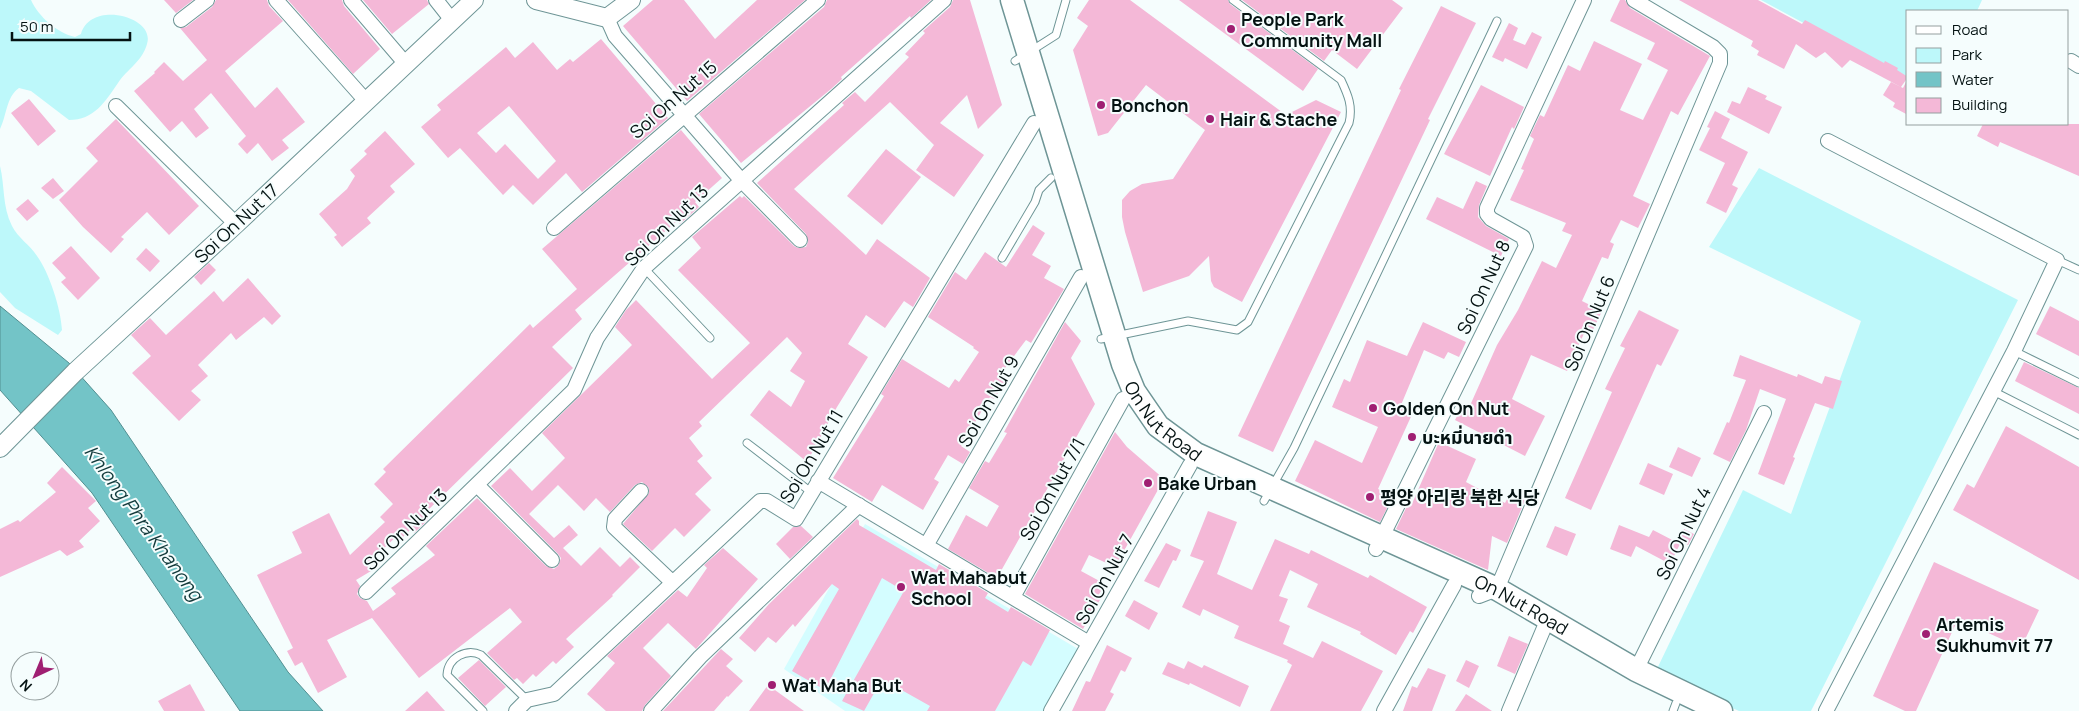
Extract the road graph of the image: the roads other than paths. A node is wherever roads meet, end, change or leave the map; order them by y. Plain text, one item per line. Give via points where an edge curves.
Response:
1 (207, 0) edge
2 (276, 0) edge
3 (351, 0) edge
4 (436, 0) edge
5 (474, 0) edge
6 (536, 0) edge
7 (632, 0) edge
8 (818, 0) edge
9 (944, 0) edge
10 (996, 0) edge
11 (1012, 0) edge
12 (1066, 0) edge
13 (1233, 0) edge
14 (1584, 0) edge
15 (1634, 0) edge
16 (607, 18) junction
17 (451, 19) junction
18 (180, 20) dead end
19 (1497, 21) dead end
20 (1022, 57) junction
21 (405, 63) junction
22 (366, 101) junction
23 (116, 106) dead end
24 (684, 113) junction
25 (1034, 123) junction
26 (1828, 141) dead end
27 (1051, 178) junction
28 (741, 180) junction
29 (236, 224) junction
30 (554, 228) dead end
31 (800, 240) dead end
32 (1002, 258) dead end
33 (2057, 260) junction
34 (644, 268) junction
35 (2079, 270) edge
36 (1081, 277) junction
37 (710, 338) dead end
38 (1108, 338) junction
39 (2014, 350) junction
40 (2079, 383) edge
41 (1993, 391) junction
42 (1123, 399) junction
43 (1764, 413) dead end
44 (2079, 435) edge
45 (748, 442) dead end
46 (0, 448) edge
47 (1190, 465) junction
48 (477, 484) junction
49 (815, 486) junction
50 (641, 491) dead end
51 (1268, 494) junction
52 (859, 505) junction
53 (927, 544) junction
54 (1378, 544) junction
55 (552, 560) dead end
56 (672, 582) junction
57 (1454, 585) junction
58 (366, 592) dead end
59 (1488, 593) junction
60 (1013, 597) junction
61 (1544, 628) junction
62 (1089, 643) junction
63 (1636, 670) junction
64 (527, 700) junction
65 (1681, 705) edge
66 (483, 711) edge
67 (516, 711) edge
68 (651, 711) edge
69 (1051, 711) edge
70 (1384, 711) edge
71 (1509, 711) edge
72 (1721, 711) edge
73 (1826, 711) edge

1 - 18 street
2 - 22 street
3 - 21 street
4 - 17 street
5 - 17 street, Soi On Nut 17
6 - 16 street
7 - 16 street
8 - 24 street, Soi On Nut 15
9 - 28 street, Soi On Nut 13
10 - 20 main road, On Nut Road
11 - 20 main road, On Nut Road
12 - 20 lane via 1056,35
13 - 38 lane via 1341,80 1352,111 1350,123 1248,322 1242,328 1237,330 1188,321
14 - 54 street, Soi On Nut 8 via 1487,208 1486,214 1491,219 1523,237 1526,246
15 - 59 street, Soi On Nut 6 via 1713,47 1720,54 1720,63
16 - 24 street via 615,36
17 - 21 street, Soi On Nut 17
19 - 51 lane via 1294,448
20 - 25 main road, On Nut Road
20 - 38 main road, On Nut Road
21 - 22 street, Soi On Nut 17
22 - 29 street, Soi On Nut 17
23 - 29 street
24 - 28 street
24 - 30 street, Soi On Nut 15
25 - 27 main road, On Nut Road
25 - 49 street, Soi On Nut 11
26 - 33 street
27 - 32 lane via 1039,190
27 - 36 main road, On Nut Road
28 - 31 street
28 - 34 street, Soi On Nut 13
29 - 46 street, Soi On Nut 17 via 75,372
33 - 35 lane
33 - 39 street
34 - 37 lane
34 - 48 street, Soi On Nut 13 via 597,338 574,390
36 - 38 main road, On Nut Road
36 - 53 street, Soi On Nut 9
38 - 42 main road, On Nut Road via 1110,370
38 - 51 main road, On Nut Road via 1134,391 1158,426 1196,454
39 - 40 lane
39 - 41 street
41 - 44 lane
41 - 73 street
42 - 47 main road, On Nut Road via 1149,436
42 - 60 street, Soi On Nut 7/1
43 - 63 street, Soi On Nut 4
45 - 49 lane
47 - 51 main road, On Nut Road
47 - 62 street, Soi On Nut 7
48 - 55 street
48 - 58 street, Soi On Nut 13
49 - 52 street
49 - 56 street, Soi On Nut 11 via 794,520 767,501 760,500
50 - 56 street via 615,519 614,527
51 - 54 main road, On Nut Road
52 - 53 street
52 - 68 street via 700,656
53 - 60 street
54 - 57 main road, On Nut Road
54 - 59 main road, On Nut Road
56 - 64 street, Soi On Nut 11 via 554,694
57 - 59 main road, On Nut Road
57 - 70 street
59 - 61 main road, On Nut Road
59 - 63 main road, On Nut Road
60 - 62 street
61 - 65 main road, On Nut Road
61 - 71 street
62 - 69 street, Soi On Nut 7
63 - 65 main road, On Nut Road
64 - 66 lane via 472,650 452,662 447,675
64 - 67 street
65 - 72 main road, On Nut Road

